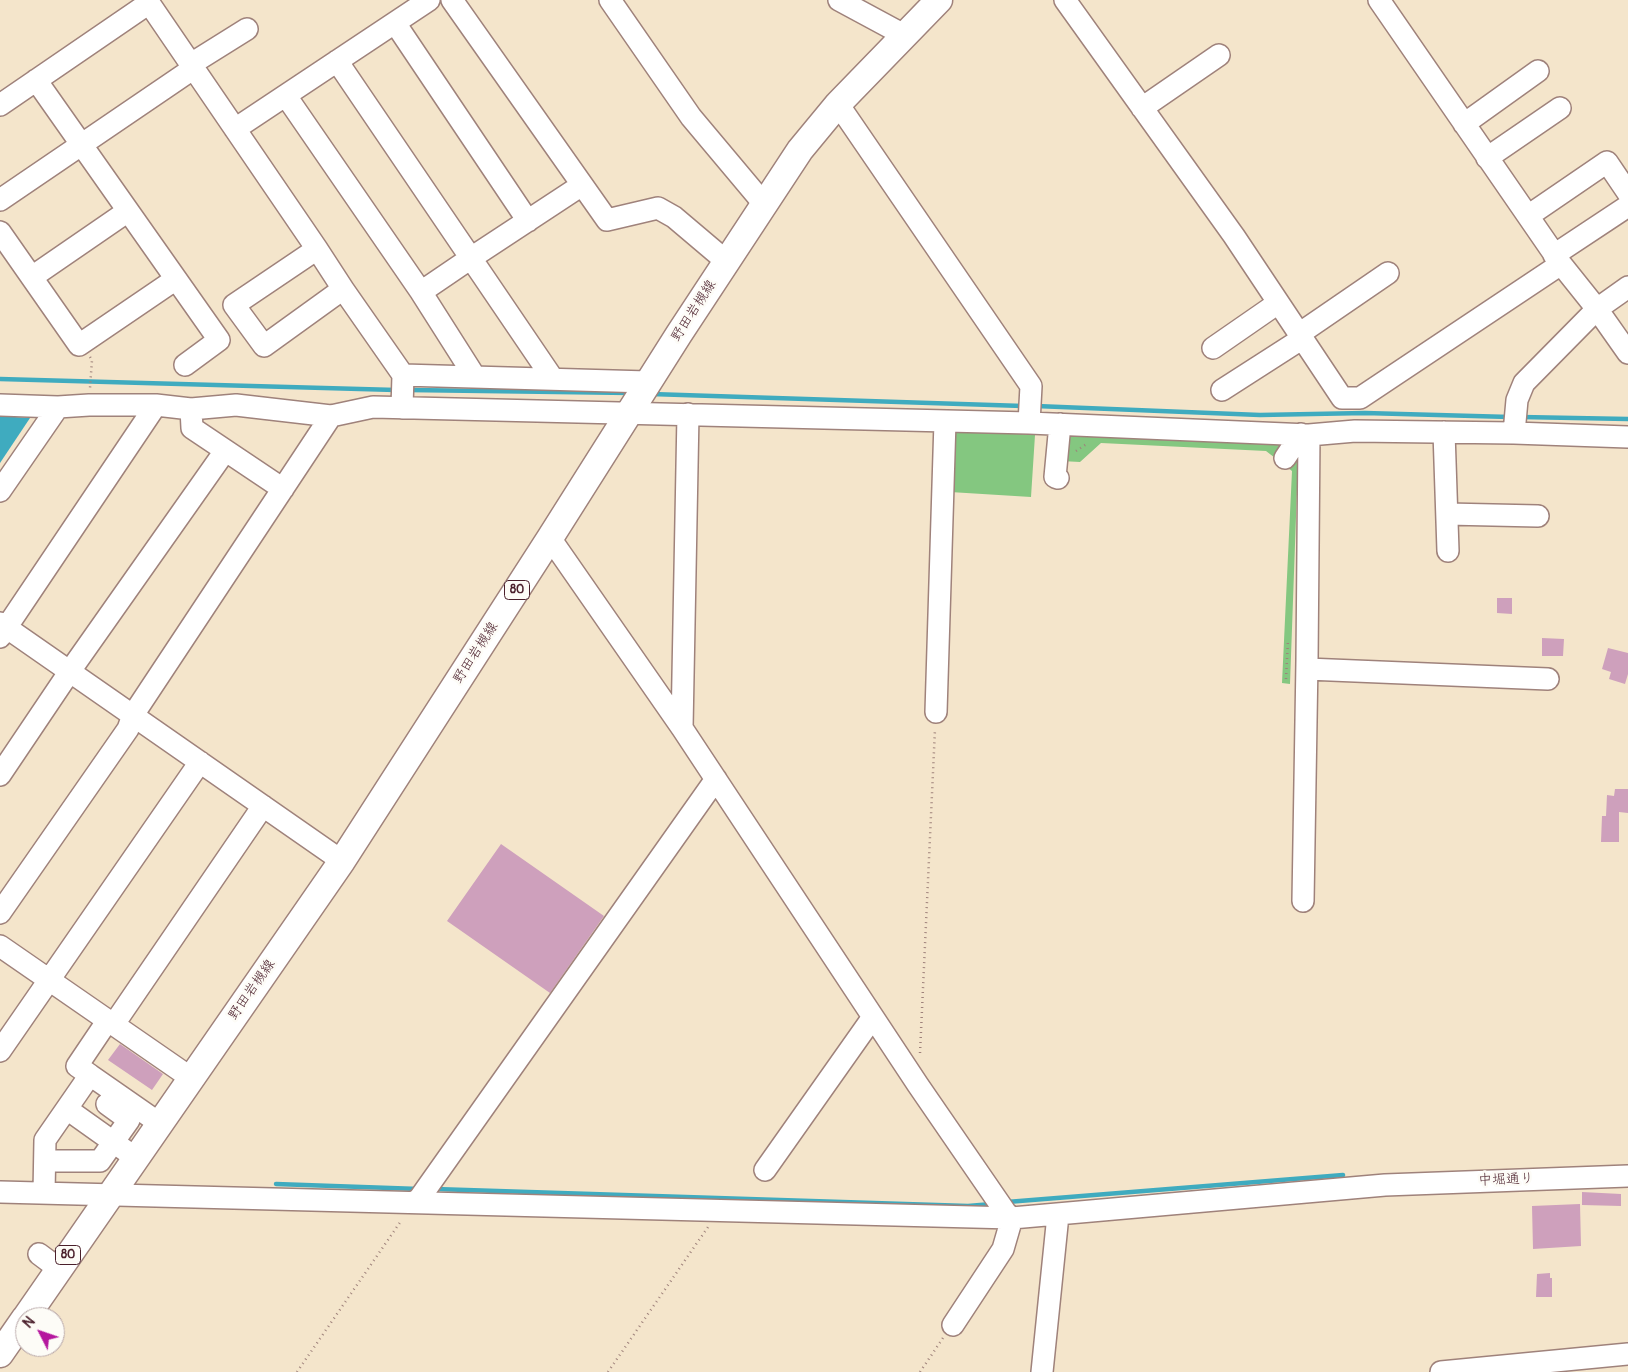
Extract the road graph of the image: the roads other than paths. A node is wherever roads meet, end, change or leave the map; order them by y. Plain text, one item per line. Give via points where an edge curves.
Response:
1 (429, 0) edge
2 (452, 0) edge
3 (610, 0) edge
4 (839, 0) edge
5 (939, 0) edge
6 (1065, 0) edge
7 (1378, 0) edge
8 (148, 2) edge
9 (395, 23) junction
10 (246, 29) dead end
11 (904, 35) junction
12 (1219, 55) dead end
13 (337, 62) junction
14 (192, 66) junction
15 (1538, 71) dead end
16 (36, 80) junction
17 (286, 96) junction
18 (0, 104) edge
19 (838, 104) junction
20 (1142, 108) junction
21 (1560, 108) dead end
22 (1464, 124) junction
23 (235, 129) junction
24 (82, 144) junction
25 (1487, 158) junction
26 (582, 185) junction
27 (1628, 193) edge
28 (0, 200) edge
29 (764, 204) junction
30 (1628, 206) edge
31 (128, 211) junction
32 (1528, 216) junction
33 (528, 221) junction
34 (0, 232) edge
35 (317, 249) junction
36 (471, 258) junction
37 (1558, 260) junction
38 (726, 261) junction
39 (1388, 273) dead end
40 (32, 277) junction
41 (176, 279) junction
42 (1628, 287) edge
43 (343, 288) junction
44 (421, 292) junction
45 (1278, 303) junction
46 (1597, 310) junction
47 (1301, 336) junction
48 (1213, 348) dead end
49 (1628, 353) edge
50 (185, 365) dead end
51 (403, 375) junction
52 (475, 377) junction
53 (553, 379) junction
54 (648, 382) junction
55 (1222, 390) dead end
56 (0, 405) edge
57 (156, 405) junction
58 (58, 407) junction
59 (402, 408) junction
60 (191, 409) junction
61 (629, 412) junction
62 (688, 414) junction
63 (331, 416) junction
64 (945, 420) junction
65 (1029, 423) junction
66 (1060, 424) junction
67 (1444, 432) junction
68 (1514, 433) junction
69 (1305, 434) junction
70 (1628, 437) edge
71 (225, 451) junction
72 (1285, 458) dead end
73 (1058, 478) dead end
74 (283, 489) junction
75 (0, 491) edge
76 (1447, 514) junction
77 (1538, 516) dead end
78 (550, 538) junction
79 (1448, 551) dead end
80 (2, 629) edge
81 (1307, 669) junction
82 (70, 671) junction
83 (1548, 679) dead end
84 (936, 712) road end
85 (133, 715) junction
86 (682, 728) junction
87 (200, 762) junction
88 (0, 775) edge
89 (716, 779) junction
90 (264, 806) junction
91 (342, 861) junction
92 (1303, 900) dead end
93 (0, 913) edge
94 (0, 946) edge
95 (49, 980) junction
96 (874, 1017) junction
97 (111, 1022) junction
98 (0, 1051) edge
99 (191, 1078) junction
100 (86, 1081) junction
101 (67, 1109) junction
102 (159, 1123) junction
103 (113, 1142) junction
104 (135, 1158) junction
105 (45, 1161) junction
106 (764, 1170) dead end
107 (1628, 1176) edge
108 (0, 1192) edge
109 (110, 1194) junction
110 (421, 1194) junction
111 (32, 1198) junction
112 (1004, 1209) junction
113 (1058, 1215) junction
114 (29, 1307) edge
115 (953, 1325) road end
116 (1628, 1354) edge
117 (1042, 1372) edge
118 (1441, 1372) edge

1 - 9 street
2 - 26 street
3 - 29 street via 690,117
4 - 11 street
5 - 11 main road, 野田岩槻線 / 80
6 - 20 street
7 - 22 street
8 - 14 street
8 - 16 street
9 - 13 street
9 - 33 street
10 - 14 street
11 - 19 main road, 野田岩槻線 / 80
12 - 20 street
13 - 17 street
13 - 36 street
14 - 23 street
14 - 24 street
15 - 22 street
16 - 18 street
16 - 24 street
17 - 23 street
17 - 44 street
19 - 29 main road, 野田岩槻線 / 80 via 800,150
19 - 65 street via 1031,386
20 - 45 street
21 - 25 street
22 - 25 street
23 - 35 street
24 - 28 street
24 - 31 street
25 - 32 street
26 - 33 street
26 - 38 street via 607,220 658,208 674,217
27 - 32 street via 1607,162
29 - 38 main road, 野田岩槻線 / 80
30 - 37 street
31 - 40 street
31 - 41 street
32 - 37 street
33 - 36 street
34 - 40 street
35 - 43 street
35 - 43 street via 234,305 264,346
36 - 44 street
36 - 53 street
37 - 46 street
37 - 47 street via 1360,398 1342,398
38 - 54 main road, 野田岩槻線 / 80
39 - 47 street
40 - 41 street via 80,345
41 - 50 street via 219,340
42 - 46 street
43 - 51 street
44 - 52 street
45 - 47 street
45 - 48 street
46 - 49 street
46 - 68 street via 1524,383 1517,400
47 - 55 street
51 - 52 street
51 - 59 street
52 - 53 street
53 - 54 street
54 - 61 main road, 野田岩槻線 / 80
56 - 58 street
57 - 58 street
57 - 60 street
57 - 80 street
58 - 75 street
59 - 61 street
59 - 63 street via 373,407
60 - 63 street via 236,405
60 - 71 street via 192,428
61 - 62 street
61 - 78 main road, 野田岩槻線 / 80
62 - 64 street
62 - 86 street
63 - 74 street
64 - 65 street
64 - 84 street
65 - 66 street
66 - 69 street
66 - 73 street via 1055,477
67 - 68 street
67 - 69 street
67 - 76 street
68 - 70 street
69 - 72 street
69 - 81 street
71 - 74 street
71 - 82 street
74 - 85 street
76 - 77 street
76 - 79 street
78 - 86 street
78 - 91 main road, 野田岩槻線 / 80
80 - 82 street
81 - 83 street
81 - 92 street
82 - 85 street
82 - 88 street
85 - 87 street
85 - 93 street via 128,729
86 - 89 street
87 - 90 street
87 - 95 street
89 - 96 street
89 - 110 street
90 - 91 street
90 - 97 street
91 - 99 main road, 野田岩槻線 / 80
94 - 95 street
95 - 97 street
95 - 98 street
96 - 106 street
96 - 112 street
97 - 99 street
97 - 100 street via 77,1066
99 - 102 main road, 野田岩槻線 / 80
100 - 101 street
100 - 102 street via 117,1090
100 - 103 street via 130,1120
101 - 103 street
101 - 105 street via 45,1140
102 - 104 main road, 野田岩槻線 / 80
103 - 104 street
103 - 105 street via 100,1161
104 - 109 main road, 野田岩槻線 / 80
105 - 111 street
107 - 113 street, 中堀通り via 1385,1185
108 - 111 street, 中堀通り
109 - 110 street, 中堀通り
109 - 111 street, 中堀通り
109 - 114 main road, 野田岩槻線 / 80 via 49,1261
110 - 112 street, 中堀通り via 719,1210
112 - 113 street, 中堀通り
112 - 115 street via 1003,1249
113 - 117 street
116 - 118 street

